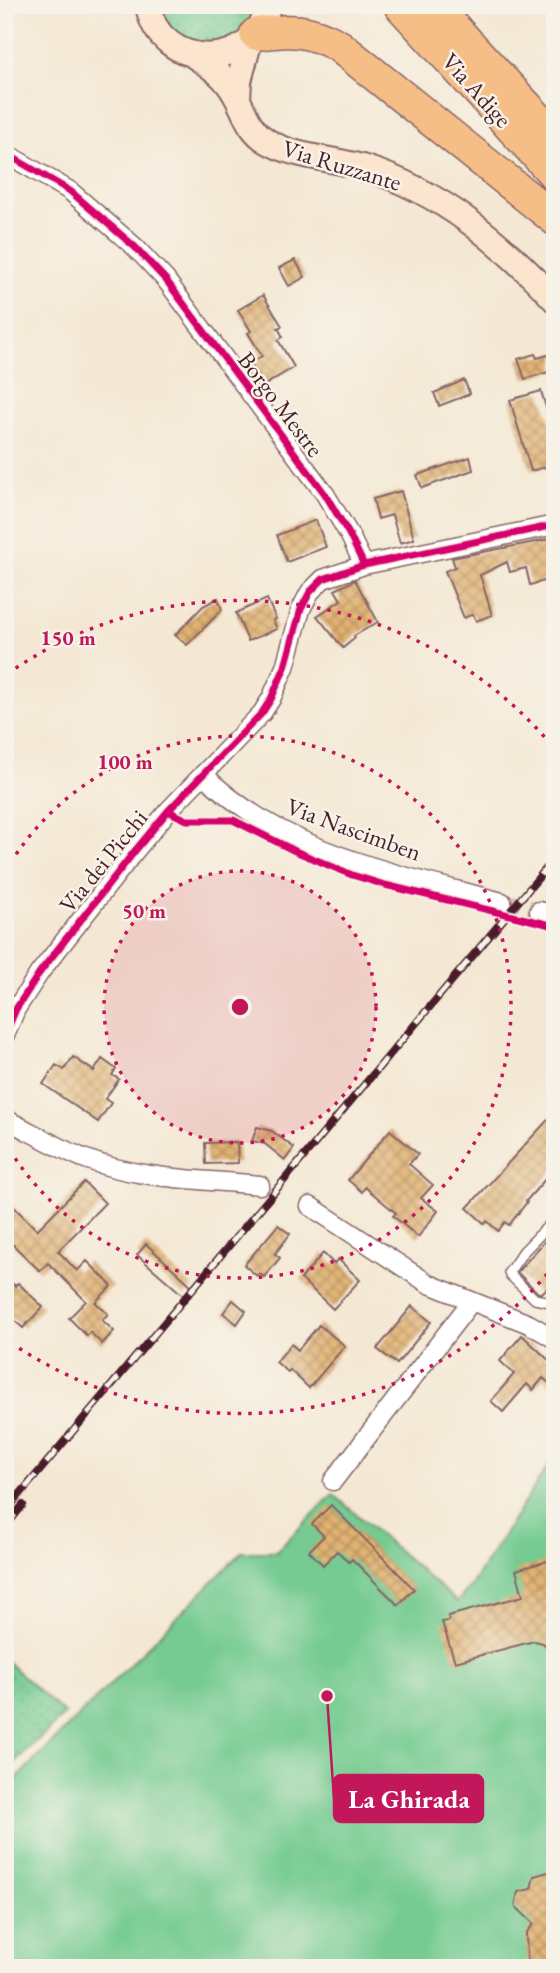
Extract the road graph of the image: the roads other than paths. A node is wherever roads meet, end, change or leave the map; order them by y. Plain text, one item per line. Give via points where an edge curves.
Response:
1 (148, 5) edge
2 (400, 5) edge
3 (433, 5) edge
4 (258, 26) edge
5 (193, 55) junction
6 (238, 100) junction
7 (555, 137) edge
8 (5, 153) edge
9 (555, 175) edge
10 (555, 219) edge
11 (555, 300) edge
12 (555, 525) edge
13 (364, 565) junction
14 (203, 774) junction
15 (502, 902) tunnel mouth
16 (5, 1035) edge
17 (5, 1119) edge
18 (260, 1185) dead end
19 (310, 1206) dead end
20 (555, 1219) edge
21 (471, 1302) junction
22 (555, 1303) edge
23 (555, 1339) edge
24 (333, 1481) dead end

1 - 5 street, Via Ruzzante via 159,32
2 - 9 highway, Via Adige
3 - 7 highway, Via Adige
4 - 5 street via 233,52
4 - 6 street via 239,81
4 - 10 highway via 300,30 339,46
5 - 6 street, Via Ruzzante via 218,72
6 - 11 street, Via Ruzzante via 249,125 269,143 367,169 442,203 511,254
8 - 13 street, Borgo Mestre via 70,191 166,279 325,494
12 - 13 street
13 - 14 street, Via dei Picchi via 323,579 310,592 300,609 285,667 271,699
14 - 15 street, Via Nascimben via 249,813 316,846
14 - 16 street, Via dei Picchi via 134,852 40,972
17 - 18 street via 84,1158 124,1170
19 - 21 street via 408,1272
20 - 22 lane via 509,1272 536,1299
21 - 23 street
21 - 24 street

